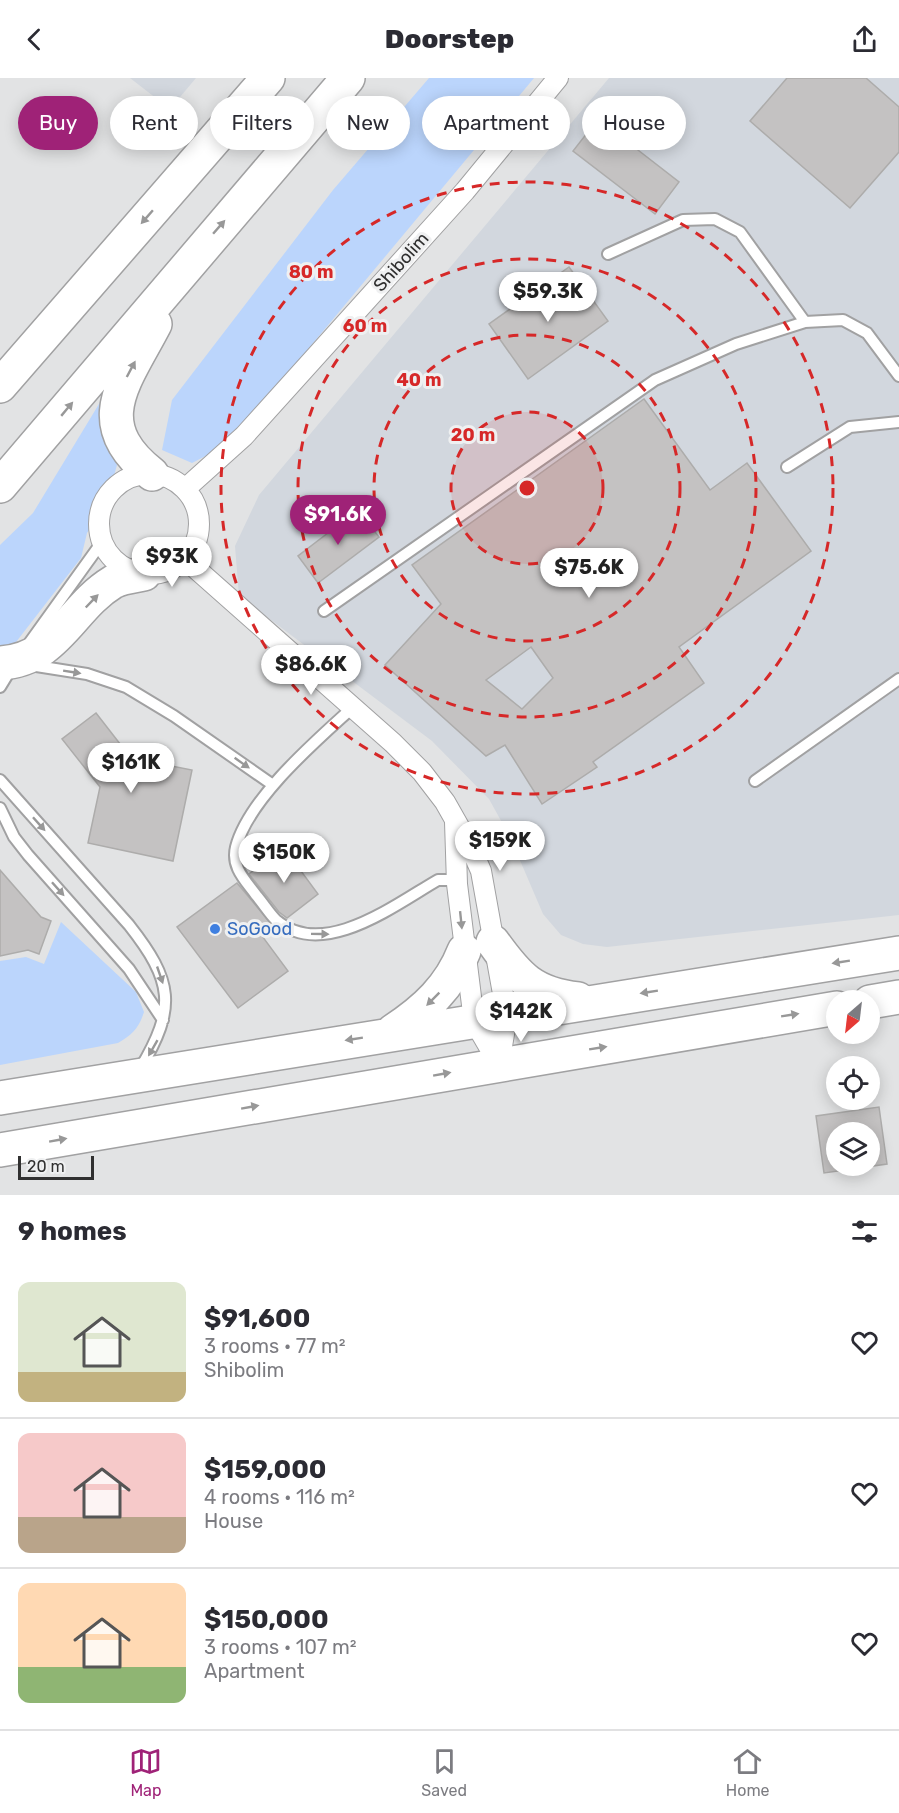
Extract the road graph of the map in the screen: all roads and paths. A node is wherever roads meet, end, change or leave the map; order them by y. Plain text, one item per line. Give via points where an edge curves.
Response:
1 (268, 78) edge
2 (348, 78) edge
3 (558, 78) edge
4 (608, 254) dead end
5 (186, 266) junction
6 (805, 322) junction
7 (899, 376) edge
8 (0, 386) edge
9 (899, 422) edge
10 (787, 467) dead end
11 (152, 474) junction
12 (0, 486) edge
13 (185, 489) junction
14 (102, 542) junction
15 (184, 559) junction
16 (144, 574) junction
17 (324, 611) dead end
18 (5, 671) edge
19 (899, 679) edge
20 (352, 708) junction
21 (0, 780) edge
22 (754, 781) dead end
23 (273, 786) junction
24 (0, 808) edge
25 (455, 819) junction
26 (457, 884) junction
27 (479, 946) junction
28 (899, 953) edge
29 (899, 997) edge
30 (880, 1000) edge
31 (592, 1001) junction
32 (826, 1010) edge
33 (507, 1016) junction
34 (164, 1020) junction
35 (474, 1021) junction
36 (388, 1034) junction
37 (499, 1064) junction
38 (137, 1074) junction
39 (0, 1088) edge
40 (35, 1092) junction
41 (0, 1098) edge
42 (0, 1150) edge

1 -> 8 highway
5 -> 2 highway
3 - 13 street, Shibolim via 465,191 244,436
4 - 6 lane via 683,220 715,219 740,232
11 -> 5 highway via 137,462 119,436 115,422 117,403
12 -> 5 highway
6 - 7 lane via 843,320 867,333
6 - 17 lane via 736,344 655,380
9 - 10 lane via 850,427
11 - 13 street via 173,480
11 - 14 street via 129,478 109,494 99,517
13 - 15 street via 199,516 199,532
14 - 16 street via 117,563
14 - 18 lane
15 - 16 street via 159,573
15 - 20 street
18 -> 16 highway via 57,639 115,581
18 -> 23 lane via 87,674 126,687
19 - 22 lane
20 - 23 lane
20 - 25 street via 422,772
21 -> 34 lane via 149,950 162,980
23 -> 26 lane via 248,822 236,846 235,858 238,872 277,920 303,933 330,934 362,924 438,880
24 -> 34 lane via 14,837 129,969
25 - 26 street
25 - 27 street via 480,871
26 -> 27 street
27 - 31 highway via 537,989
27 - 33 street
27 - 35 street
27 -> 36 highway via 442,990
28 -> 31 highway
29 - 30 highway
31 - 33 highway
37 -> 32 highway
33 - 35 highway
33 - 37 street
34 -> 38 lane via 159,1037
35 - 36 highway
35 - 37 street
36 -> 38 highway
42 -> 37 highway
38 - 40 highway
39 - 40 lane
40 - 41 highway

